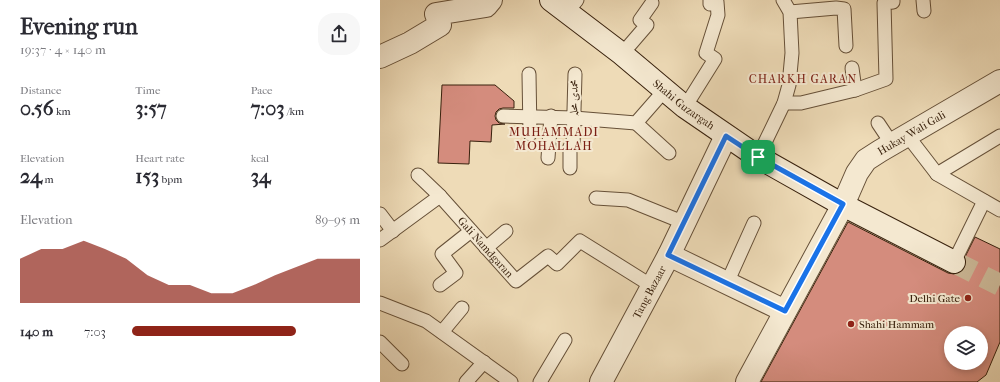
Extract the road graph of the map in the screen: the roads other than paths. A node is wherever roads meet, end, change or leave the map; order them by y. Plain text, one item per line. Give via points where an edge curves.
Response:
1 (491, 0) edge
2 (710, 0) edge
3 (783, 0) edge
4 (893, 0) edge
5 (652, 3) dead end
6 (565, 4) edge
7 (790, 12) junction
8 (846, 46) dead end
9 (622, 54) junction
10 (380, 57) edge
11 (852, 68) dead end
12 (529, 74) dead end
13 (575, 74) dead end
14 (1000, 81) edge
15 (854, 90) junction
16 (664, 91) junction
17 (784, 103) junction
18 (685, 107) junction
19 (503, 116) dead end
20 (530, 116) junction
21 (551, 116) junction
22 (574, 118) junction
23 (636, 123) junction
24 (878, 123) dead end
25 (530, 134) dead end
26 (726, 136) junction
27 (1000, 136) edge
28 (899, 140) junction
29 (669, 153) dead end
30 (758, 157) junction
31 (548, 158) dead end
32 (570, 168) dead end
33 (936, 174) junction
34 (418, 175) dead end
35 (440, 196) junction
36 (596, 198) dead end
37 (984, 201) junction
38 (843, 204) junction
39 (1000, 210) edge
40 (380, 214) edge
41 (685, 223) junction
42 (754, 223) dead end
43 (393, 231) junction
44 (471, 231) junction
45 (506, 231) dead end
46 (380, 240) edge
47 (486, 248) junction
48 (668, 255) junction
49 (954, 262) joint
50 (727, 283) junction
51 (440, 285) dead end
52 (652, 286) junction
53 (380, 303) edge
54 (462, 308) dead end
55 (785, 311) junction
56 (442, 332) junction
57 (565, 340) dead end
58 (380, 342) edge
59 (484, 362) junction
60 (402, 364) dead end
61 (466, 382) edge
62 (511, 382) edge
63 (540, 382) edge
64 (601, 382) edge
65 (747, 382) edge

1 - 10 street via 486,6 436,14 440,25 410,44
2 - 18 lane via 710,4 717,2 718,15 706,53 715,59
3 - 7 lane
4 - 15 lane via 884,3 886,79
5 - 9 lane via 640,20 647,25
6 - 9 street, Shahi Guzargah
7 - 8 lane via 844,9
7 - 17 lane via 792,53 789,85
9 - 16 street, Shahi Guzargah
11 - 15 lane
12 - 20 lane
13 - 22 lane, محمدی محلہ
14 - 28 street, Hukay Wali Gali
15 - 17 lane via 802,103
16 - 18 street, Shahi Guzargah
16 - 23 lane
17 - 30 lane
18 - 26 street, Shahi Guzargah
19 - 20 lane
20 - 21 lane
20 - 25 lane
21 - 22 lane
21 - 31 lane
22 - 23 lane
22 - 32 lane, محمدی محلہ
23 - 29 lane
24 - 28 lane
26 - 30 street, Shahi Guzargah
26 - 41 street, Tang Bazaar
27 - 33 lane
28 - 33 lane
28 - 38 street, Hukay Wali Gali via 866,160
30 - 38 street, Shahi Guzargah
33 - 37 lane
34 - 35 lane, Gali Namdgaran
35 - 43 lane
35 - 44 lane, Gali Namdgaran
36 - 41 lane via 628,200 636,211
37 - 39 lane
37 - 49 lane
38 - 49 street, Shahi Guzargah
38 - 55 street, Hukay Wali Gali
40 - 43 lane
41 - 48 street, Tang Bazaar
42 - 50 lane
43 - 46 lane
44 - 47 lane, Gali Namdgaran
44 - 51 lane via 442,254 456,273
45 - 47 lane
47 - 52 lane, Gali Namdgaran via 516,281 548,256 557,264 580,241
48 - 50 street
48 - 52 street, Tang Bazaar
50 - 55 street
52 - 64 street, Tang Bazaar
53 - 56 lane via 426,321
54 - 56 lane
55 - 65 street, Hukay Wali Gali
56 - 59 lane
57 - 63 lane
58 - 60 lane
59 - 61 lane
59 - 62 lane

